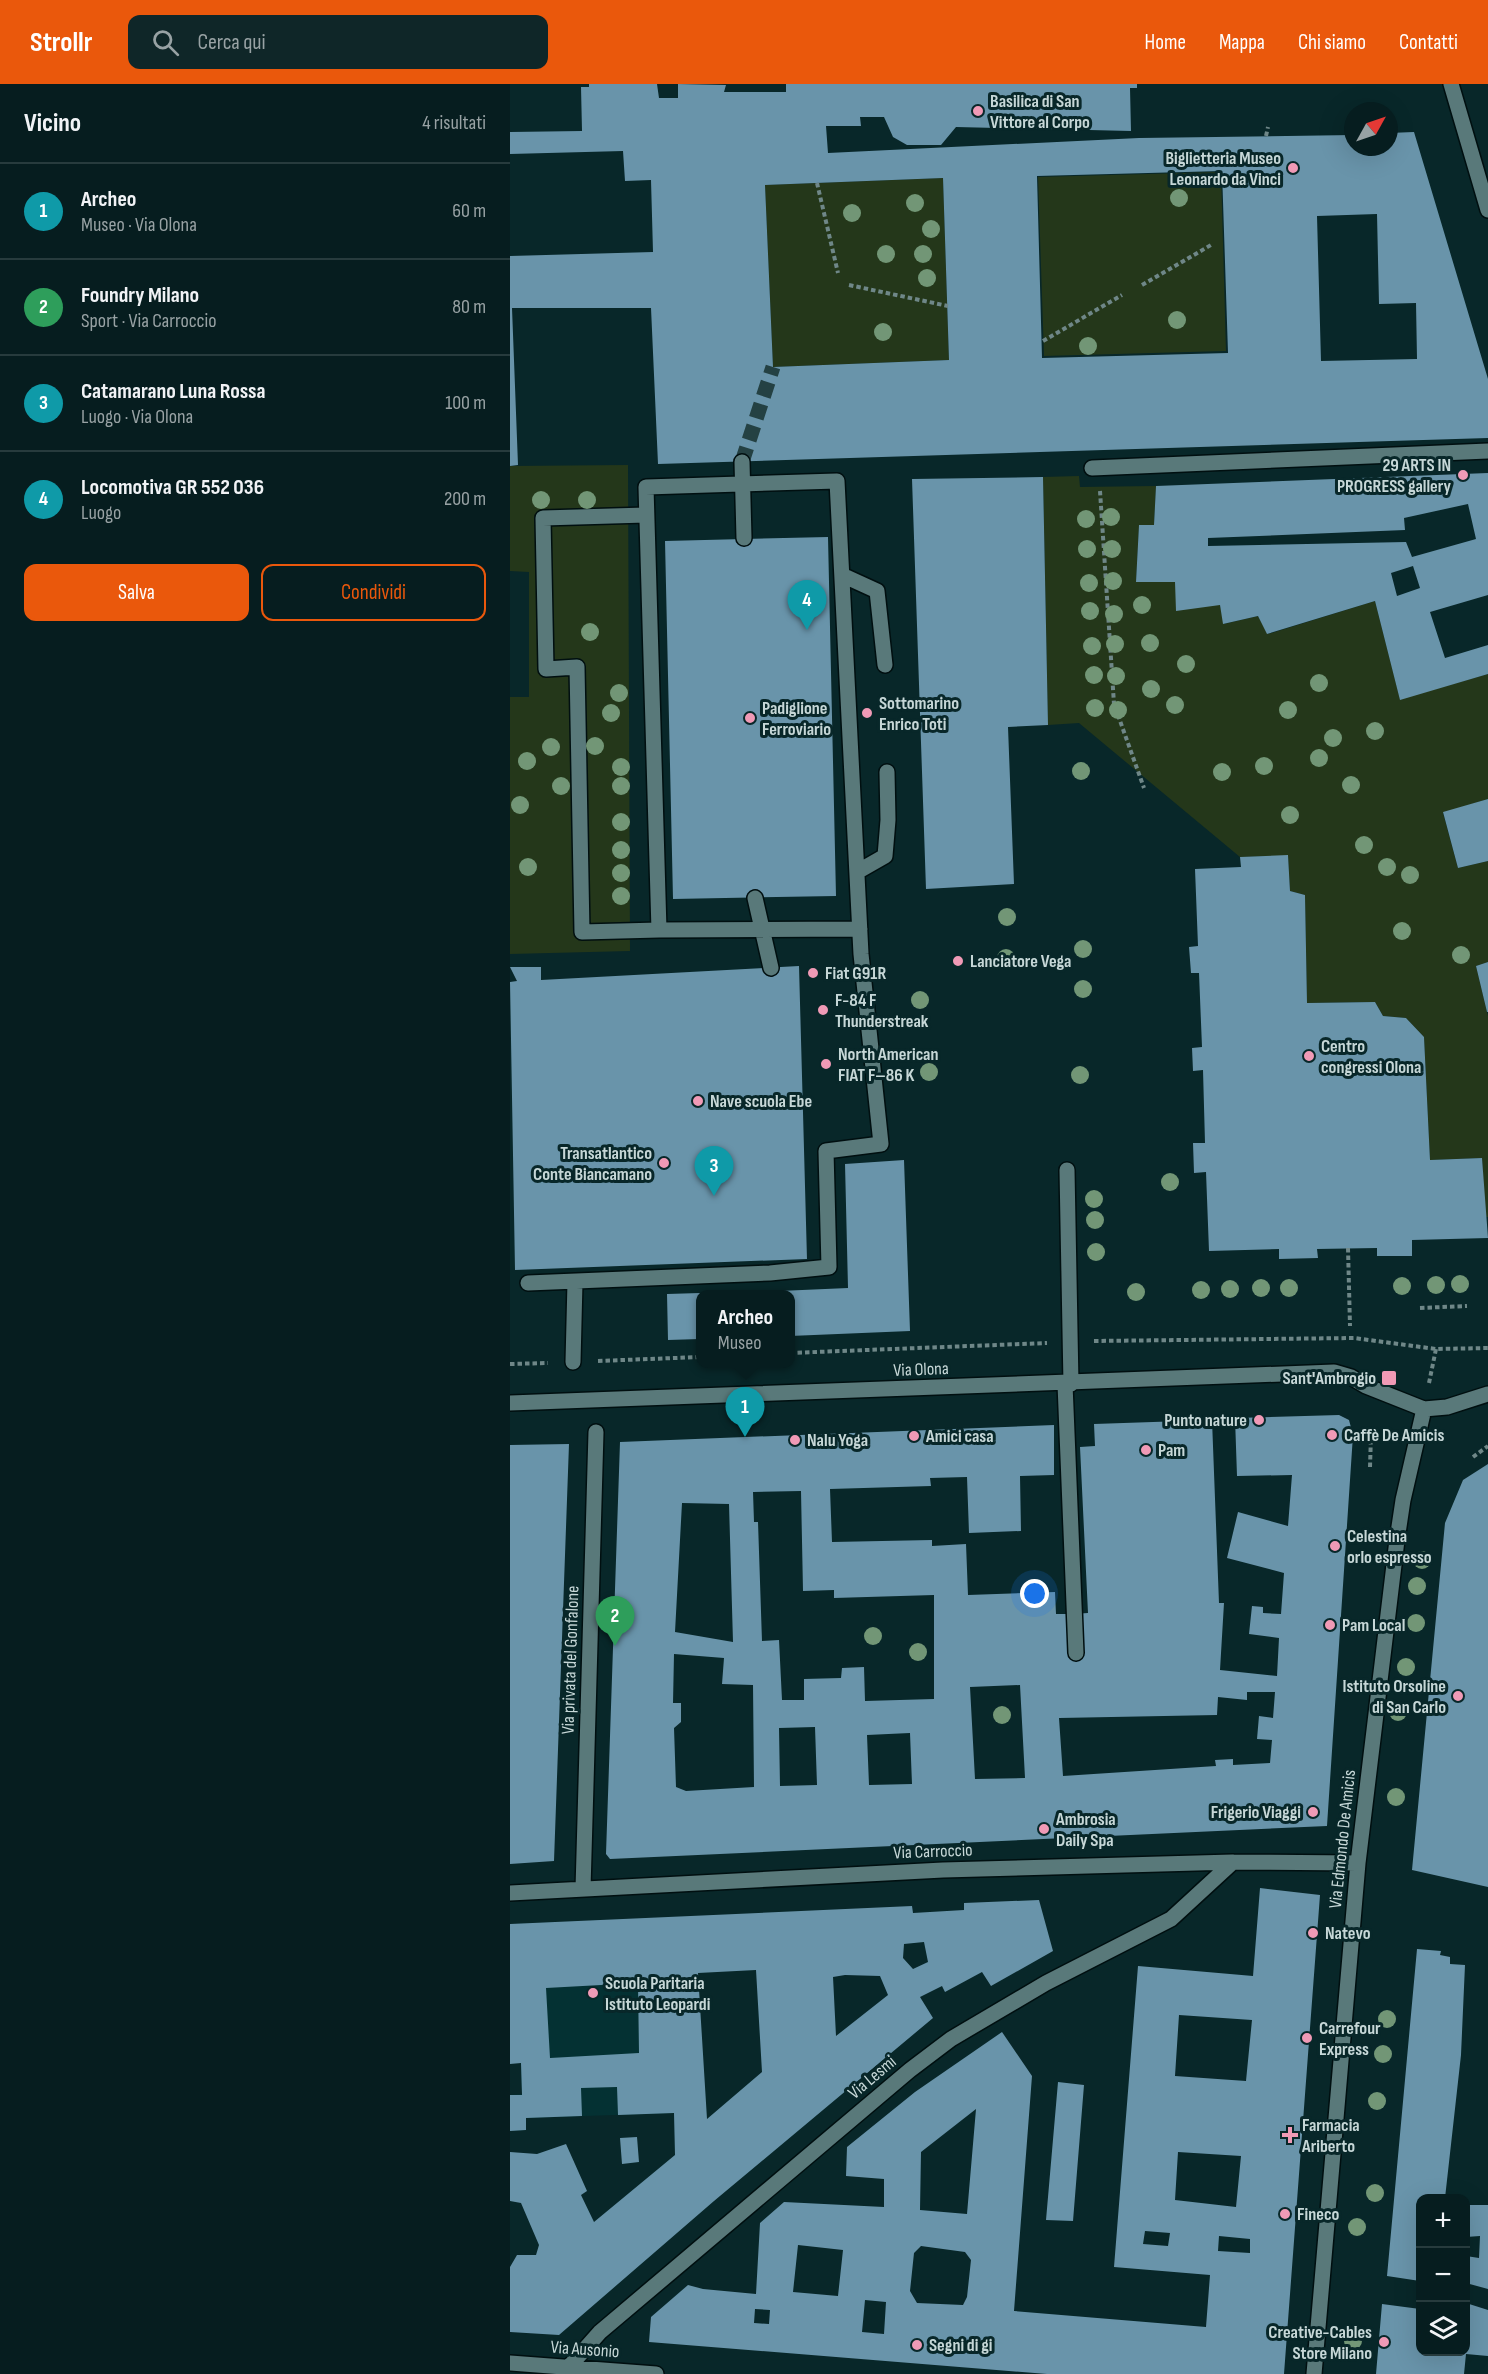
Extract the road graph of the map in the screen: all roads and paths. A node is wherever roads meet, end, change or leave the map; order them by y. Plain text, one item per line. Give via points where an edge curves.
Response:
1 (1451, 84) edge
2 (1268, 127) dead end
3 (1266, 136) dead end
4 (817, 183) dead end
5 (1488, 210) edge
6 (1211, 245) dead end
7 (838, 273) dead end
8 (849, 285) dead end
9 (1142, 285) dead end
10 (1122, 296) dead end
11 (948, 306) dead end
12 (1043, 341) dead end
13 (1488, 451) edge
14 (742, 462) tunnel mouth
15 (1095, 468) joint
16 (743, 483) junction
17 (646, 515) junction
18 (744, 538) dead end
19 (842, 575) junction
20 (885, 665) dead end
21 (887, 772) dead end
22 (1144, 788) dead end
23 (857, 872) junction
24 (754, 898) dead end
25 (762, 929) junction
26 (860, 929) junction
27 (659, 930) junction
28 (771, 968) dead end
29 (1067, 1170) dead end
30 (1348, 1248) dead end
31 (575, 1282) junction
32 (528, 1283) dead end
33 (1467, 1306) dead end
34 (1420, 1308) dead end
35 (1350, 1326) dead end
36 (1070, 1342) junction
37 (1436, 1348) junction
38 (1488, 1348) edge
39 (795, 1353) edge
40 (696, 1357) edge
41 (595, 1361) dead end
42 (573, 1362) dead end
43 (1068, 1384) junction
44 (1488, 1394) edge
45 (510, 1403) edge
46 (1424, 1409) junction
47 (596, 1432) dead end
48 (1371, 1435) dead end
49 (1488, 1446) edge
50 (1473, 1457) dead end
51 (1370, 1467) dead end
52 (1076, 1653) dead end
53 (1233, 1862) junction
54 (1358, 1863) junction
55 (583, 1889) junction
56 (510, 1893) edge
57 (510, 2363) edge
58 (568, 2368) junction
59 (656, 2374) edge
60 (1314, 2374) edge

1 - 5 street
2 - 3 path
4 - 7 path
6 - 9 path
8 - 11 path
10 - 12 path
13 - 15 street
14 - 16 street
15 - 22 path via 1114,704
16 - 17 street via 646,487
16 - 18 street
16 - 19 street via 837,481
17 - 27 street
17 - 27 street via 543,518 546,669 577,667 582,932
19 - 20 street via 877,591
19 - 23 street
21 - 23 street via 885,856
23 - 26 street
24 - 25 street
25 - 26 street
25 - 27 street
25 - 28 street
26 - 31 street via 881,1144 826,1151 829,1267
29 - 36 street
30 - 35 path
31 - 32 street
31 - 42 street
33 - 34 path
36 - 37 path via 1354,1338
36 - 39 path
36 - 43 street
37 - 38 path
37 - 46 path
40 - 41 path
43 - 45 street, Via Olona
43 - 46 street, Via Olona via 1334,1372
43 - 52 street
44 - 46 street via 1447,1407
46 - 54 street, Via Edmondo De Amicis via 1397,1540
47 - 55 street, Via privata del Gonfalone
48 - 51 path
49 - 50 path
53 - 54 street, Via Carroccio
53 - 55 street, Via Carroccio via 943,1870
53 - 58 street, Via Lesmi via 1171,1919 979,2020 910,2070 600,2332
54 - 60 street, Via Edmondo De Amicis
55 - 56 street, Via Carroccio
57 - 58 street, Via Ausonio
58 - 59 street, Via Ausonio

